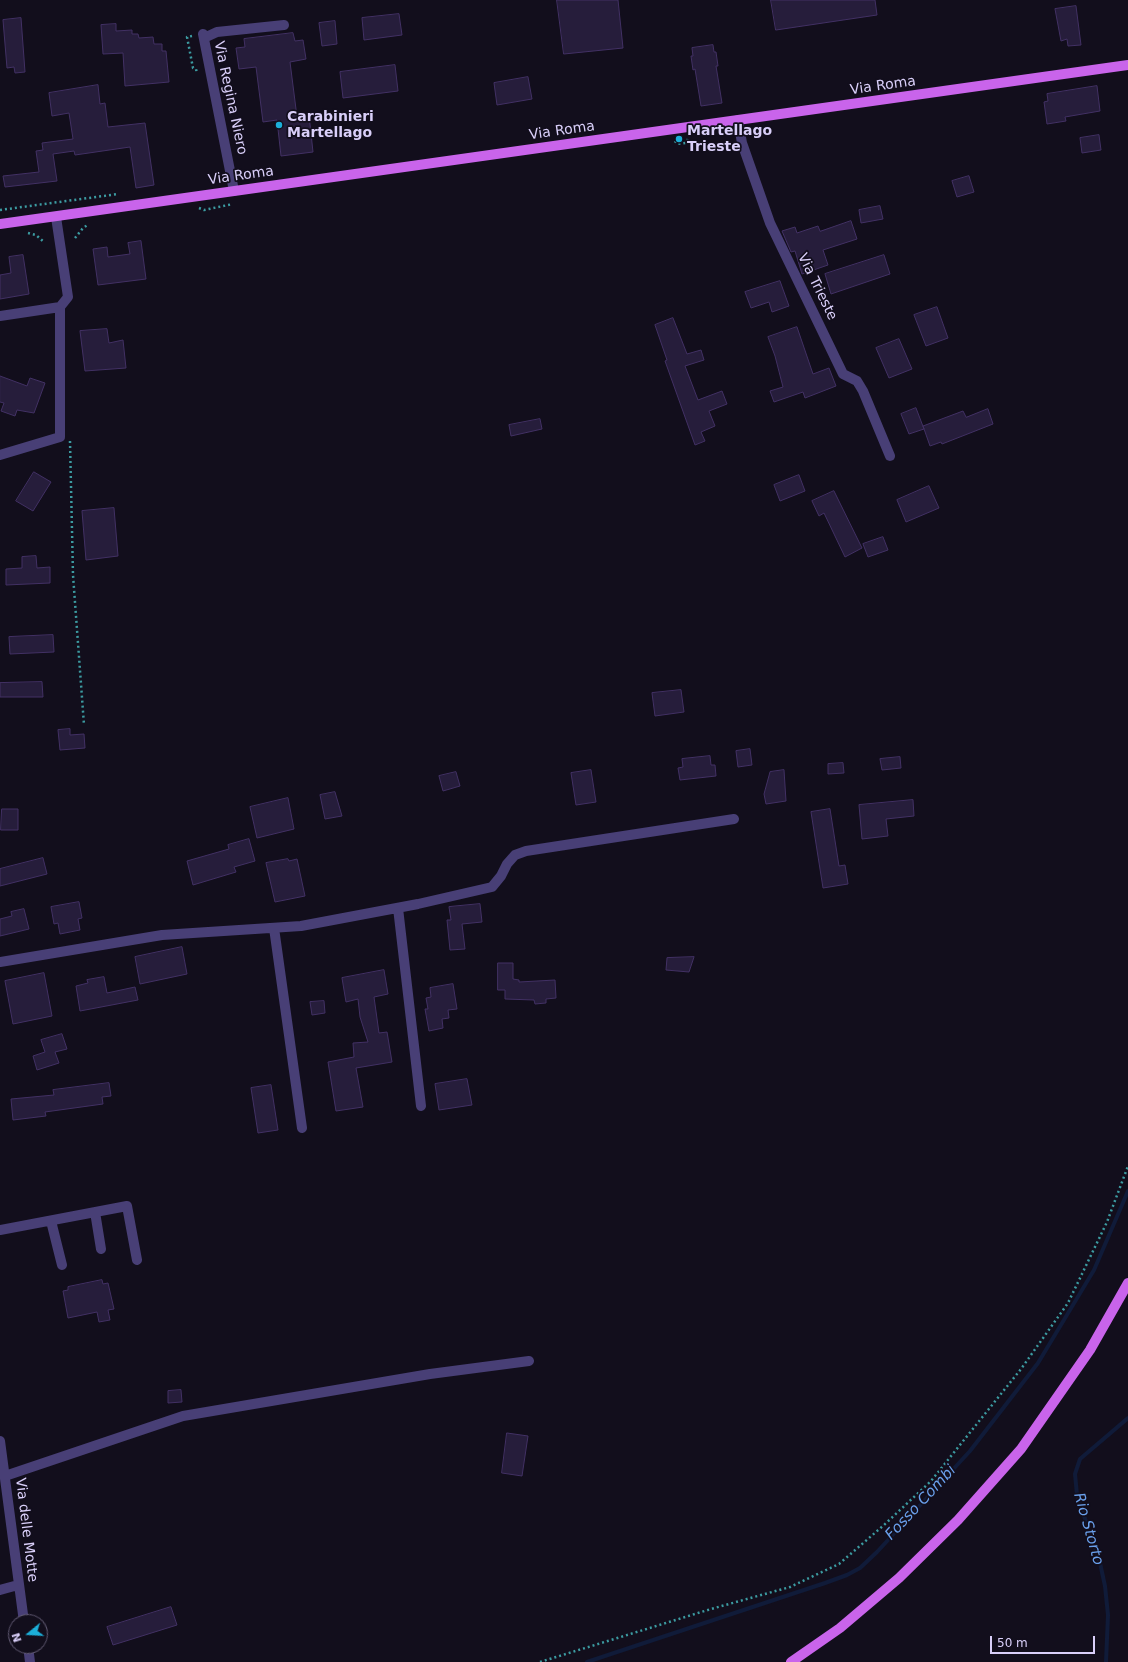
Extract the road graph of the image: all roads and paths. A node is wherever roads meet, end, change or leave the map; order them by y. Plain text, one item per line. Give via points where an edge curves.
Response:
1 (284, 25) dead end
2 (187, 37) dead end
3 (1128, 65) edge
4 (198, 76) dead end
5 (738, 120) junction
6 (695, 138) dead end
7 (674, 140) dead end
8 (219, 170) dead end
9 (206, 182) dead end
10 (234, 191) junction
11 (119, 194) dead end
12 (0, 210) edge
13 (56, 217) junction
14 (0, 224) edge
15 (26, 232) dead end
16 (44, 242) dead end
17 (60, 308) junction
18 (42, 310) junction
19 (0, 316) edge
20 (60, 322) junction
21 (70, 434) dead end
22 (0, 455) edge
23 (890, 456) dead end
24 (84, 725) dead end
25 (734, 819) dead end
26 (398, 908) junction
27 (274, 928) junction
28 (0, 962) edge
29 (422, 1106) dead end
30 (302, 1128) dead end
31 (1128, 1166) edge
32 (95, 1212) junction
33 (51, 1220) junction
34 (0, 1230) edge
35 (101, 1249) dead end
36 (137, 1260) dead end
37 (62, 1265) dead end
38 (1128, 1283) edge
39 (530, 1361) dead end
40 (0, 1441) edge
41 (5, 1476) junction
42 (18, 1585) junction
43 (0, 1590) edge
44 (23, 1614) edge
45 (540, 1662) edge
46 (791, 1662) edge

1 - 10 street, Via Regina Niero via 217,32 204,36
2 - 4 path via 193,68 196,69
3 - 5 main road, Via Roma
5 - 10 main road, Via Roma
5 - 23 street, Via Trieste via 742,143 770,223 843,374 857,381 863,391
6 - 7 path via 677,144
8 - 9 path via 213,181
10 - 13 main road, Via Roma
11 - 12 path
13 - 14 main road, Via Roma
13 - 17 street via 68,297
15 - 16 path via 36,234
17 - 18 street
17 - 20 street
18 - 19 street
18 - 20 street
20 - 22 street via 60,437
21 - 24 path via 73,575
25 - 26 street via 526,851 515,855 492,887
26 - 27 street via 300,926
26 - 29 street
27 - 28 street via 162,935
27 - 30 street
31 - 45 path via 1107,1222 1068,1303 1020,1369 931,1481 839,1564 790,1587
32 - 33 street
32 - 35 street
32 - 36 street via 127,1206
33 - 34 street
33 - 37 street
38 - 46 main road via 1090,1350 1021,1449 958,1520 898,1578 840,1628
39 - 41 street via 430,1374 183,1416
40 - 41 street, Via delle Motte
41 - 42 street, Via delle Motte
42 - 43 street
42 - 44 street, Via delle Motte

